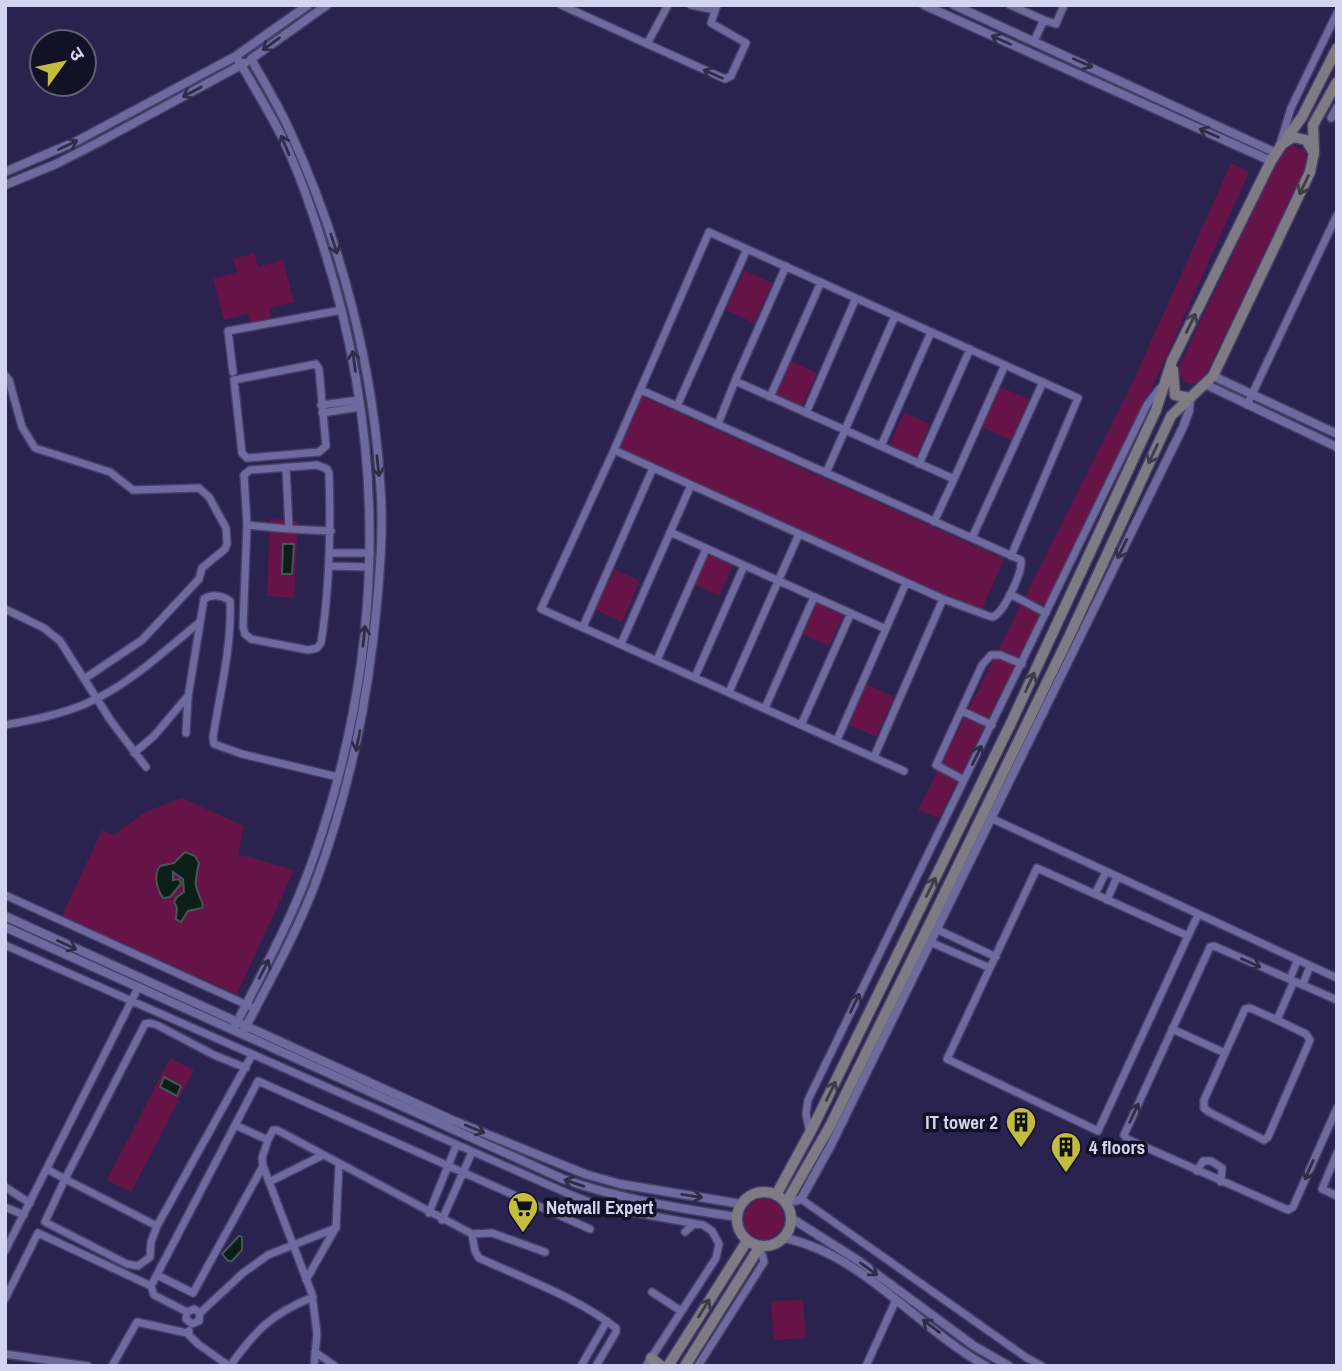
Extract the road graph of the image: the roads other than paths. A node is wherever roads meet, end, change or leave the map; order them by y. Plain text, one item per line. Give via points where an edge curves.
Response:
1 (308, 5) edge
2 (327, 5) edge
3 (561, 5) edge
4 (668, 5) edge
5 (691, 5) edge
6 (923, 5) edge
7 (954, 5) edge
8 (1010, 5) edge
9 (1064, 5) edge
10 (716, 8) edge
11 (1337, 13) edge
12 (1044, 20) junction
13 (1328, 32) junction
14 (1337, 37) edge
15 (1034, 41) junction
16 (647, 44) junction
17 (1337, 48) edge
18 (246, 50) junction
19 (236, 57) junction
20 (251, 59) junction
21 (242, 66) junction
22 (1337, 82) edge
23 (1337, 107) edge
24 (1331, 118) dead end
25 (1277, 152) junction
26 (1314, 153) junction
27 (5, 172) edge
28 (5, 185) edge
29 (1337, 215) edge
30 (747, 249) junction
31 (786, 266) junction
32 (821, 282) junction
33 (856, 298) junction
34 (342, 310) junction
35 (895, 316) junction
36 (932, 332) junction
37 (970, 349) junction
38 (1177, 350) junction
39 (1005, 365) junction
40 (233, 372) dead end
41 (5, 375) edge
42 (1209, 380) junction
43 (735, 381) junction
44 (1043, 382) junction
45 (1163, 385) junction
46 (640, 390) junction
47 (1252, 395) junction
48 (770, 397) junction
49 (1190, 398) junction
50 (360, 403) junction
51 (1247, 405) junction
52 (677, 406) junction
53 (322, 409) junction
54 (806, 413) junction
55 (718, 424) junction
56 (845, 430) junction
57 (1337, 434) edge
58 (881, 446) junction
59 (1337, 447) edge
60 (614, 450) junction
61 (919, 464) junction
62 (286, 467) junction
63 (653, 468) junction
64 (826, 473) junction
65 (954, 479) junction
66 (691, 485) junction
67 (934, 522) junction
68 (247, 525) junction
69 (289, 529) junction
70 (331, 531) junction
71 (670, 532) junction
72 (799, 534) junction
73 (972, 538) junction
74 (706, 548) junction
75 (330, 553) junction
76 (370, 553) junction
77 (1011, 555) junction
78 (329, 566) junction
79 (744, 566) junction
80 (369, 567) junction
81 (778, 581) junction
82 (906, 583) junction
83 (1010, 594) junction
84 (814, 597) junction
85 (943, 600) junction
86 (5, 609) edge
87 (851, 613) junction
88 (1046, 613) junction
89 (200, 621) junction
90 (583, 627) junction
91 (886, 629) junction
92 (621, 644) junction
93 (657, 660) junction
94 (1021, 664) junction
95 (695, 677) junction
96 (84, 679) junction
97 (729, 692) junction
98 (188, 697) junction
99 (96, 698) junction
100 (765, 708) junction
101 (962, 711) junction
102 (992, 724) junction
103 (5, 725) edge
104 (802, 725) junction
105 (186, 733) dead end
106 (837, 740) junction
107 (134, 753) junction
108 (874, 757) junction
109 (146, 767) dead end
110 (904, 771) dead end
111 (338, 777) junction
112 (964, 780) junction
113 (987, 817) junction
114 (1106, 872) junction
115 (1117, 877) junction
116 (1095, 894) junction
117 (5, 895) edge
118 (1107, 900) junction
119 (1198, 915) junction
120 (5, 916) edge
121 (5, 927) edge
122 (936, 929) junction
123 (1188, 936) junction
124 (930, 942) junction
125 (5, 945) edge
126 (996, 957) junction
127 (1297, 961) junction
128 (915, 963) junction
129 (1310, 967) junction
130 (990, 968) junction
131 (1293, 977) junction
132 (1337, 978) edge
133 (1303, 984) junction
134 (138, 988) junction
135 (1337, 1000) edge
136 (132, 1002) junction
137 (246, 1005) junction
138 (256, 1009) junction
139 (1278, 1020) junction
140 (239, 1028) junction
141 (1172, 1028) junction
142 (207, 1035) junction
143 (201, 1048) junction
144 (1225, 1053) junction
145 (252, 1055) junction
146 (246, 1068) junction
147 (1337, 1108) edge
148 (235, 1125) junction
149 (810, 1133) junction
150 (268, 1140) junction
151 (456, 1146) junction
152 (472, 1152) junction
153 (1337, 1153) edge
154 (323, 1155) junction
155 (339, 1163) junction
156 (263, 1166) junction
157 (449, 1166) junction
158 (47, 1169) junction
159 (1197, 1171) junction
160 (463, 1173) junction
161 (65, 1179) junction
162 (268, 1182) junction
163 (1221, 1182) junction
164 (5, 1187) edge
165 (606, 1194) junction
166 (776, 1195) junction
167 (1337, 1196) edge
168 (802, 1199) junction
169 (788, 1201) junction
170 (30, 1203) junction
171 (741, 1204) junction
172 (5, 1207) edge
173 (602, 1207) junction
174 (429, 1213) junction
175 (24, 1215) junction
176 (737, 1217) junction
177 (792, 1218) junction
178 (442, 1220) junction
179 (694, 1224) junction
180 (157, 1226) junction
181 (336, 1228) junction
182 (590, 1229) dead end
183 (685, 1232) dead end
184 (472, 1234) junction
185 (785, 1238) junction
186 (747, 1241) junction
187 (292, 1246) junction
188 (758, 1249) junction
189 (5, 1251) edge
190 (544, 1252) dead end
191 (157, 1275) junction
192 (306, 1280) junction
193 (151, 1286) junction
194 (652, 1292) dead end
195 (313, 1297) junction
196 (5, 1299) edge
197 (896, 1300) junction
198 (681, 1311) junction
199 (187, 1312) junction
200 (200, 1313) junction
201 (607, 1321) junction
202 (192, 1324) junction
203 (187, 1333) junction
204 (315, 1352) junction
205 (5, 1354) edge
206 (648, 1362) edge
207 (88, 1366) edge
208 (112, 1366) edge
209 (229, 1366) edge
210 (314, 1366) edge
211 (335, 1366) edge
212 (581, 1366) edge
213 (596, 1366) edge
214 (661, 1366) edge
215 (668, 1366) edge
216 (685, 1366) edge
217 (698, 1366) edge
218 (866, 1366) edge
219 (986, 1366) edge
220 (1009, 1366) edge
221 (1042, 1366) edge

1 - 18 street
2 -> 20 street
3 - 16 street
4 - 16 street
5 - 10 street
25 -> 6 street
7 - 15 street
8 - 12 street
9 - 12 street via 1056,24
10 -> 16 street via 712,25 746,43 727,79
11 - 13 street
12 - 15 street
13 - 14 street
13 - 25 street via 1291,108
15 -> 25 street
17 - 25 main road via 1302,117
18 - 19 street
18 - 20 street
19 - 21 street
27 -> 19 street via 77,141
20 - 21 street
20 -> 138 street via 300,154 348,288 365,359 381,498 375,632 352,768 313,888
21 -> 28 street via 56,164
34 -> 21 street via 313,213 291,159
22 - 26 main road via 1313,125
23 - 24 street
25 - 26 main road via 1293,137 1306,140
38 -> 25 main road
26 -> 42 main road via 1310,172
29 - 47 street
30 - 31 street
30 - 46 street via 709,232
30 - 52 street
31 - 32 street
31 - 43 street
32 - 33 street
32 - 48 street
33 - 35 street
33 - 54 street
34 - 40 street via 228,331
50 -> 34 street
35 - 36 street
35 - 56 street
36 - 37 street
36 - 58 street
37 - 39 street
37 - 61 street
38 - 45 main road
38 - 49 main road via 1172,387 1175,395
39 - 44 street
39 - 65 street
41 - 96 street via 22,426 35,448 110,472 133,490 199,488 226,528 225,549 202,568 199,579 159,624
42 - 47 street
42 - 49 main road
42 - 51 street
43 - 48 street
43 - 55 street
44 - 73 street
44 - 77 street via 1078,398
45 - 88 street via 1147,405
149 -> 45 main road via 1012,723 1156,410
46 - 52 street
46 - 60 street
47 - 51 street
47 - 57 street
48 - 54 street
49 -> 113 street via 1183,427
49 -> 113 main road via 1171,416
50 - 53 street
50 - 76 street via 369,485
51 - 59 street
52 - 55 street
53 - 53 street via 323,450 247,458 242,453 234,380 316,364
54 - 56 street
55 - 64 street
56 - 58 street
56 - 64 street
58 - 61 street
60 - 63 street
60 - 90 street via 541,609
61 - 65 street
62 - 68 street via 246,472
62 - 69 street
62 - 70 street via 317,465 327,469
63 - 66 street
63 - 90 street
64 - 67 street
65 - 67 street
66 - 71 street
66 - 72 street
67 - 73 street
68 - 69 street
68 - 78 street via 243,627 251,639 308,650 319,646
69 - 70 street
70 - 75 street
71 - 74 street
71 - 92 street
72 - 81 street
72 - 82 street
73 - 77 street
74 - 79 street
74 - 93 street
75 - 76 street
75 - 78 street
76 - 80 street
77 - 83 street via 1023,564
78 - 80 street
79 - 81 street
79 - 95 street
111 -> 80 street via 357,698
81 - 84 street
81 - 97 street
82 - 85 street
82 - 91 street
83 - 85 street via 1002,611 993,617
83 - 88 street
84 - 87 street
84 - 100 street
85 - 108 street
86 - 96 street via 53,634
87 - 91 street
87 - 104 street
88 - 94 street
89 - 98 street
89 - 99 street via 139,672
89 - 111 street via 204,598 223,596 230,601 214,744
90 - 92 street
91 - 106 street
92 - 93 street
93 - 95 street
94 - 101 street via 1000,655 987,657
94 - 102 street
95 - 97 street
96 - 99 street
97 - 100 street
98 - 105 street
98 - 107 street
99 - 103 street via 50,716
99 - 107 street
100 - 104 street
101 - 102 street
101 - 112 street via 936,765
112 -> 102 street
104 - 106 street
106 - 108 street
107 - 109 street
108 - 110 street
137 -> 111 street via 312,864
149 -> 112 street via 808,1100
113 - 114 street
113 - 122 street
113 - 128 main road
114 - 115 street
114 - 116 street
115 - 118 street
115 - 119 street
116 - 118 street
116 - 126 street via 1037,868
117 - 137 street
118 - 123 street
119 - 123 street
119 - 127 street
120 -> 140 street
121 - 134 street
122 - 124 street
122 - 126 street
123 - 130 street via 1098,1131 947,1059
124 - 128 street
124 - 130 street
125 - 136 street
126 - 130 street
127 - 129 street
127 - 131 street
128 - 168 street
128 - 169 main road
129 - 132 street
129 - 133 street
131 - 133 street
131 - 139 street
141 -> 131 street via 1212,946
133 - 135 street
134 - 136 street
134 - 140 street
136 - 142 street
136 - 158 street
137 - 138 street
137 - 140 street
138 - 140 street
139 - 144 street via 1245,1009
139 - 144 street via 1310,1040 1264,1140 1204,1108
165 -> 140 street via 563,1179
140 -> 171 street via 585,1174
141 - 144 street
159 -> 141 street via 1124,1135
142 - 143 street
142 - 145 street
143 - 146 street
143 - 161 street via 145,1024
145 - 146 street
145 - 151 street
146 - 180 street
147 -> 163 street via 1290,1209
148 - 150 street
148 - 157 street via 258,1081
148 - 191 street
149 - 166 main road
150 - 154 street via 277,1130
150 - 156 street
151 - 152 street
151 - 157 street
152 - 160 street
152 - 173 street
153 - 167 street via 1322,1189
154 - 155 street
154 - 162 street
155 - 174 street
155 - 181 street
156 - 162 street
156 - 191 street via 193,1293
157 - 160 street
157 - 174 street
158 - 161 street
158 - 170 street
159 - 163 street
159 - 163 street via 1203,1161 1211,1161 1223,1168
160 - 178 street
160 - 182 street
161 - 180 street
161 - 180 street via 45,1222 127,1264 138,1266 150,1257
162 - 187 street
164 - 170 street
165 - 173 street
165 - 176 street
166 - 169 main road
166 - 171 main road via 758,1193
168 - 169 street
168 - 221 street
169 - 177 main road
170 - 175 street
171 - 176 main road
172 - 175 street
173 - 179 street
174 - 178 street
175 - 189 street
176 - 186 main road
177 - 185 main road
177 -> 220 street
178 - 184 street
179 - 183 street
179 - 198 street via 712,1231 719,1251
181 - 187 street
181 - 192 street
184 - 190 street via 492,1233
184 - 201 street via 479,1258
185 - 188 main road
185 - 197 street via 837,1257
186 - 188 main road
215 -> 186 main road
187 - 192 street
187 - 200 street via 268,1255 243,1273
188 - 216 main road
188 - 217 street via 764,1262
191 - 193 street
192 - 195 street
193 - 196 street via 38,1233
193 - 199 street via 154,1295
194 - 198 street
195 - 204 street
195 - 209 street via 286,1307 255,1332
197 - 218 street
219 -> 197 street
198 - 206 street
199 - 200 street via 194,1309
199 - 202 street via 186,1319
200 - 202 street via 199,1321
201 - 212 street
201 - 213 street via 616,1332
202 - 203 street
203 - 208 street via 137,1322
203 - 209 street
204 - 210 street
204 - 211 street
205 - 207 street
206 - 214 main road

